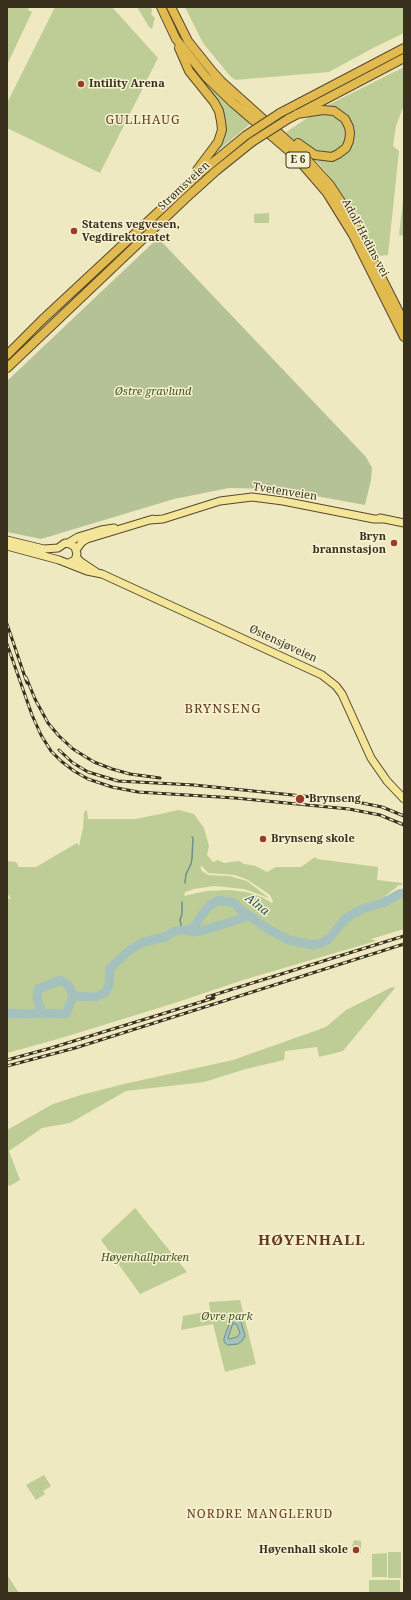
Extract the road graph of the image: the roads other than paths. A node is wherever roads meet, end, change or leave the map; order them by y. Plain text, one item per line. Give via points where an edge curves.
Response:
1 (161, 7) edge
2 (171, 7) edge
3 (176, 39) junction
4 (404, 48) edge
5 (404, 58) edge
6 (297, 114) junction
7 (281, 134) junction
8 (176, 195) junction
9 (404, 322) edge
10 (404, 336) edge
11 (7, 355) edge
12 (7, 368) edge
13 (404, 523) edge
14 (133, 525) junction
15 (7, 540) edge
16 (68, 543) junction
17 (7, 546) edge
18 (58, 548) junction
19 (76, 553) junction
20 (59, 560) junction
21 (69, 563) junction
22 (96, 572) junction
23 (404, 799) edge

1 - 3 highway, E 6
2 - 7 highway, Adolf Hedins vei / E 6 via 191,45 222,82
3 - 8 highway, E 6 via 189,71 220,113 222,127 215,148
3 - 10 highway, Adolf Hedins vei / E 6 via 217,89 296,157 321,185 349,228
4 - 8 highway, Strømsveien / E 6, bridge via 280,113 245,136
5 - 6 highway, Strømsveien / E 6
6 - 7 highway, E 6 via 322,110 339,114 350,127 350,139 346,148 334,156 320,156
6 - 12 highway, Strømsveien / E 6, bridge via 252,142 216,170
7 - 9 highway, Adolf Hedins vei / E 6 via 313,165 338,197
8 - 11 highway, Strømsveien / E 6
13 - 14 main road, Tvetenveien via 352,511 322,509 260,498 243,498 208,501
14 - 16 main road, Tvetenveien via 101,530
14 - 19 main road, Tvetenveien via 84,541
15 - 18 main road via 48,550
16 - 18 main road
16 - 19 main road, Østensjøveien via 73,545
17 - 20 main road, Østensjøveien
18 - 20 main road
19 - 21 main road
19 - 22 main road, Østensjøveien via 81,562
20 - 21 main road, Østensjøveien
21 - 22 main road, Østensjøveien
22 - 23 main road, Østensjøveien via 219,626 326,678 342,694 376,766

